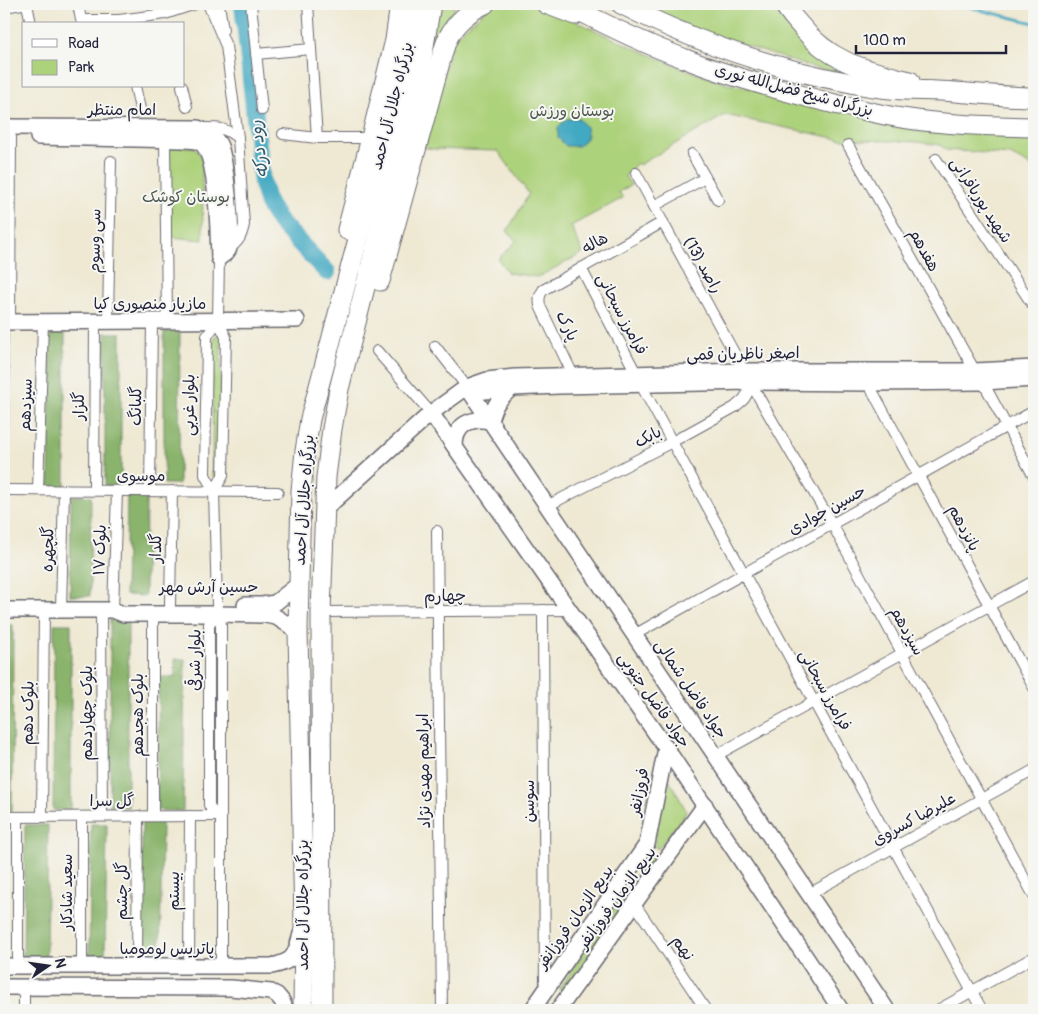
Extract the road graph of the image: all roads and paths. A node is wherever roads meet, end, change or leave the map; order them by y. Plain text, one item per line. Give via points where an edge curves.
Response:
1 (22, 4) edge
2 (27, 4) edge
3 (78, 4) edge
4 (195, 4) edge
5 (208, 4) edge
6 (219, 4) edge
7 (251, 4) edge
8 (308, 4) edge
9 (400, 4) edge
10 (415, 4) edge
11 (431, 4) edge
12 (460, 4) edge
13 (485, 4) edge
14 (546, 4) edge
15 (566, 4) edge
16 (621, 4) edge
17 (784, 4) edge
18 (4, 7) edge
19 (166, 19) edge
20 (31, 22) edge
21 (82, 22) edge
22 (120, 22) edge
23 (420, 25) junction
24 (613, 28) junction
25 (449, 36) junction
26 (226, 46) junction
27 (311, 49) junction
28 (256, 54) junction
29 (1034, 84) edge
30 (135, 88) edge
31 (182, 88) edge
32 (954, 92) junction
33 (1034, 97) edge
34 (187, 106) dead end
35 (140, 109) dead end
36 (262, 110) dead end
37 (1034, 127) edge
38 (198, 128) junction
39 (6, 134) edge
40 (283, 134) dead end
41 (238, 138) junction
42 (317, 138) junction
43 (371, 138) junction
44 (165, 140) junction
45 (848, 145) dead end
46 (207, 151) joint
47 (692, 154) dead end
48 (936, 159) dead end
49 (111, 161) dead end
50 (636, 173) dead end
51 (705, 178) junction
52 (718, 200) dead end
53 (654, 206) junction
54 (663, 222) junction
55 (224, 254) junction
56 (581, 268) junction
57 (542, 290) joint
58 (1034, 307) edge
59 (297, 320) dead end
60 (101, 321) junction
61 (160, 321) junction
62 (218, 321) junction
63 (7, 322) edge
64 (43, 322) junction
65 (435, 346) dead end
66 (377, 350) dead end
67 (1034, 368) edge
68 (573, 375) junction
69 (747, 376) junction
70 (979, 376) junction
71 (867, 377) junction
72 (638, 379) junction
73 (1034, 379) edge
74 (512, 388) junction
75 (465, 391) junction
76 (1034, 411) edge
77 (431, 413) junction
78 (310, 419) junction
79 (490, 421) junction
80 (1007, 426) junction
81 (332, 429) junction
82 (672, 442) junction
83 (455, 446) junction
84 (919, 475) junction
85 (1034, 477) edge
86 (4, 490) edge
87 (38, 490) junction
88 (64, 490) junction
89 (94, 490) junction
90 (117, 490) junction
91 (150, 491) junction
92 (172, 491) junction
93 (214, 491) junction
94 (278, 492) dead end
95 (547, 506) junction
96 (325, 509) junction
97 (832, 524) junction
98 (437, 531) dead end
99 (744, 573) junction
100 (1034, 581) edge
101 (299, 584) junction
102 (170, 605) junction
103 (990, 606) junction
104 (61, 609) junction
105 (217, 609) junction
106 (4, 610) edge
107 (44, 610) junction
108 (107, 610) junction
109 (543, 610) junction
110 (570, 610) junction
111 (438, 611) junction
112 (321, 612) junction
113 (153, 614) junction
114 (298, 631) junction
115 (634, 635) junction
116 (902, 653) junction
117 (1034, 688) edge
118 (814, 702) junction
119 (666, 748) junction
120 (715, 756) junction
121 (1034, 770) edge
122 (982, 799) junction
123 (704, 805) junction
124 (82, 816) junction
125 (102, 816) junction
126 (138, 816) junction
127 (153, 816) junction
128 (190, 816) junction
129 (220, 816) junction
130 (4, 817) edge
131 (18, 817) junction
132 (42, 817) junction
133 (647, 844) junction
134 (894, 847) junction
135 (666, 860) junction
136 (809, 894) junction
137 (1034, 896) edge
138 (634, 903) junction
139 (304, 924) junction
140 (1034, 958) edge
141 (11, 966) edge
142 (82, 966) junction
143 (137, 966) junction
144 (188, 967) junction
145 (226, 967) junction
146 (4, 987) edge
147 (24, 988) junction
148 (232, 988) junction
149 (545, 991) junction
150 (972, 992) junction
151 (562, 1008) edge
152 (24, 1010) edge
153 (286, 1010) edge
154 (303, 1010) edge
155 (322, 1010) edge
156 (442, 1010) edge
157 (532, 1010) edge
158 (706, 1010) edge
159 (841, 1010) edge
160 (887, 1010) edge
161 (938, 1010) edge
162 (982, 1010) edge

1 - 18 street
2 - 20 street
3 - 21 street
4 - 19 street
5 - 26 street
6 - 26 street
7 - 28 street
8 - 27 street
9 - 43 highway via 395,40
10 - 23 highway, بزرگراه جلال آل احمد
11 - 23 highway, بزرگراه جلال آل احمد
12 - 25 highway
13 - 25 highway via 466,16
14 - 24 highway
15 - 24 highway, بزرگراه شیخ فضل‌الله نوری
16 - 32 highway, بزرگراه شیخ فضل‌الله نوری via 723,48 791,70 890,89
17 - 32 highway via 808,36 838,58 875,73
19 - 22 street
21 - 22 street
23 - 78 highway, بزرگراه جلال آل احمد via 405,63
23 - 81 highway, بزرگراه جلال آل احمد via 420,71 339,389
24 - 37 highway, بزرگراه شیخ فضل‌الله نوری via 739,78 819,100 927,121
25 - 81 highway via 349,389
26 - 41 street
27 - 28 street
27 - 42 street
28 - 36 street
29 - 32 highway
30 - 35 street
31 - 34 street
32 - 33 highway, بزرگراه شیخ فضل‌الله نوری
38 - 39 street, امام منتظر
38 - 41 street, امام منتظر via 222,128
38 - 55 street, بلوار غربی via 208,131 219,144 225,166 231,240
39 - 44 street, امام منتظر
39 - 63 street
40 - 42 street
41 - 55 street via 244,225 239,241
42 - 43 street
43 - 78 highway via 306,391
44 - 46 street, امام منتظر via 195,141
44 - 61 street, گلبانگ
45 - 70 street, هفدهم
46 - 55 street, بلوار غربی
47 - 51 street
48 - 58 street, شهید پوربافرانی
49 - 60 street, سی وسوم
50 - 53 street, راصد (13)
51 - 52 street
51 - 53 street
53 - 54 street, راصد (13)
54 - 56 street, هاله
54 - 69 street, راصد (13)
55 - 62 street, بلوار غربی
56 - 57 street, هاله
56 - 72 street, فرامرز سبحانی
57 - 68 street, پارک via 540,306
59 - 62 street, مازیار منصوری کیا
60 - 61 street, مازیار منصوری کیا
60 - 64 street, مازیار منصوری کیا
60 - 89 street, گلزار
61 - 62 street, مازیار منصوری کیا
61 - 91 street, گلبانگ
62 - 93 street, بلوار غربی via 226,337 223,476
62 - 93 street, بلوار غربی via 208,336 205,475
63 - 64 street, مازیار منصوری کیا
64 - 87 street, سیزدهم
65 - 75 street
66 - 77 street
67 - 70 street, اصغر ناظریان قمی
68 - 72 street, اصغر ناظریان قمی
68 - 75 street, اصغر ناظریان قمی via 501,378 488,380
69 - 71 street, اصغر ناظریان قمی
69 - 72 street, اصغر ناظریان قمی
69 - 82 street, بابک via 747,394 740,403
69 - 97 street, سیزدهم
70 - 71 street, اصغر ناظریان قمی
70 - 73 street, اصغر ناظریان قمی
70 - 80 street, هفدهم
71 - 84 street, پانزدهم
72 - 74 street, اصغر ناظریان قمی
72 - 82 street, فرامرز سبحانی
74 - 75 street, اصغر ناظریان قمی
74 - 79 street via 498,400
75 - 77 street, اصغر ناظریان قمی
75 - 79 street, جواد فاضل شمالی
76 - 80 street, حسین جوادی
77 - 83 street, جواد فاضل جنوبی
77 - 96 street, اصغر ناظریان قمی
78 - 101 highway, بزرگراه جلال آل احمد via 301,491
79 - 83 street via 475,420 464,424 457,432
79 - 95 street, جواد فاضل شمالی
80 - 84 street, حسین جوادی
80 - 85 street, هفدهم
81 - 96 highway, بزرگراه جلال آل احمد
82 - 95 street, بابک
82 - 99 street, فرامرز سبحانی
83 - 110 street, جواد فاضل جنوبی
84 - 97 street, حسین جوادی
84 - 103 street, پانزدهم
86 - 87 street, موسوی
87 - 88 street, موسوی
88 - 89 street, موسوی
88 - 104 street, گلچهره
89 - 90 street, موسوی
90 - 91 street, موسوی
90 - 108 street, بلوک ۱۷
91 - 92 street, موسوی
92 - 93 street, موسوی
92 - 102 street, گلدار
93 - 94 street, موسوی
93 - 105 street, بلوار غربی
95 - 115 street, جواد فاضل شمالی
96 - 112 highway, بزرگراه جلال آل احمد
97 - 99 street, حسین جوادی
97 - 116 street, سیزدهم
98 - 111 street, ابراهیم مهدی نژاد
99 - 115 street, حسین جوادی
99 - 118 street, فرامرز سبحانی
100 - 103 street
101 - 105 street, حسین آرش مهر via 275,603
101 - 114 highway, بزرگراه جلال آل احمد
102 - 105 street, حسین آرش مهر
102 - 108 street, حسین آرش مهر via 123,605
103 - 116 street
103 - 117 street, پانزدهم
104 - 107 street, حسین آرش مهر
104 - 108 street, حسین آرش مهر
105 - 113 street, حسین آرش مهر
105 - 114 street, حسین آرش مهر via 276,617
105 - 129 street, بلوار شرقی via 221,624
106 - 107 street, حسین آرش مهر
107 - 132 street, بلوک دهم
108 - 113 street, حسین آرش مهر via 123,614
108 - 125 street, بلوک چهاردهم
109 - 110 street, چهارم
109 - 111 street, چهارم
109 - 149 street, سوسن
110 - 119 street, جواد فاضل جنوبی
111 - 112 street, چهارم
111 - 156 street, ابراهیم مهدی نژاد
112 - 155 highway, بزرگراه جلال آل احمد
113 - 127 street, بلوک هجدهم
114 - 139 highway, بزرگراه جلال آل احمد
115 - 120 street, جواد فاضل شمالی
116 - 118 street
116 - 122 street, سیزدهم
118 - 120 street
118 - 134 street, فرامرز سبحانی
119 - 123 street, جواد فاضل جنوبی
119 - 133 street, فروزانفر
120 - 136 street, جواد فاضل شمالی
121 - 122 street, علیرضا کسروی
122 - 134 street, علیرضا کسروی
122 - 137 street, سیزدهم
123 - 135 street, بدیع‌ الزمان فروزانفر
123 - 159 street, جواد فاضل جنوبی
124 - 125 street, گل سرا
124 - 132 street, گل سرا
124 - 142 street, سعید شادکار
125 - 126 street, گل سرا
126 - 127 street, گل سرا
126 - 143 street, گل چشم
127 - 128 street, گل سرا
128 - 129 street, گل سرا
128 - 144 street, بیستم
129 - 145 street, بلوار شرقی
130 - 131 street, گل سرا
131 - 132 street, گل سرا
131 - 141 street
133 - 135 street
133 - 149 street, بدیع الزمان فروزانفر
134 - 136 street, علیرضا کسروی
134 - 150 street, فرامرز سبحانی
135 - 138 street, بدیع‌ الزمان فروزانفر
136 - 160 street, جواد فاضل شمالی
138 - 151 street, بدیع‌ الزمان فروزانفر
138 - 158 street, نهم
139 - 145 street, پاتریس لومومبا via 296,950 288,961 272,966
139 - 154 highway, بزرگراه جلال آل احمد
140 - 150 street
141 - 142 street, پاتریس لومومبا
142 - 143 street, پاتریس لومومبا
143 - 144 street, پاتریس لومومبا
144 - 145 street, پاتریس لومومبا
145 - 148 street via 236,971 240,977
146 - 147 street
147 - 148 street
147 - 152 street
148 - 153 street via 271,992 277,995
149 - 151 street
149 - 157 street, بدیع الزمان فروزانفر
150 - 161 street
150 - 162 street, فرامرز سبحانی

